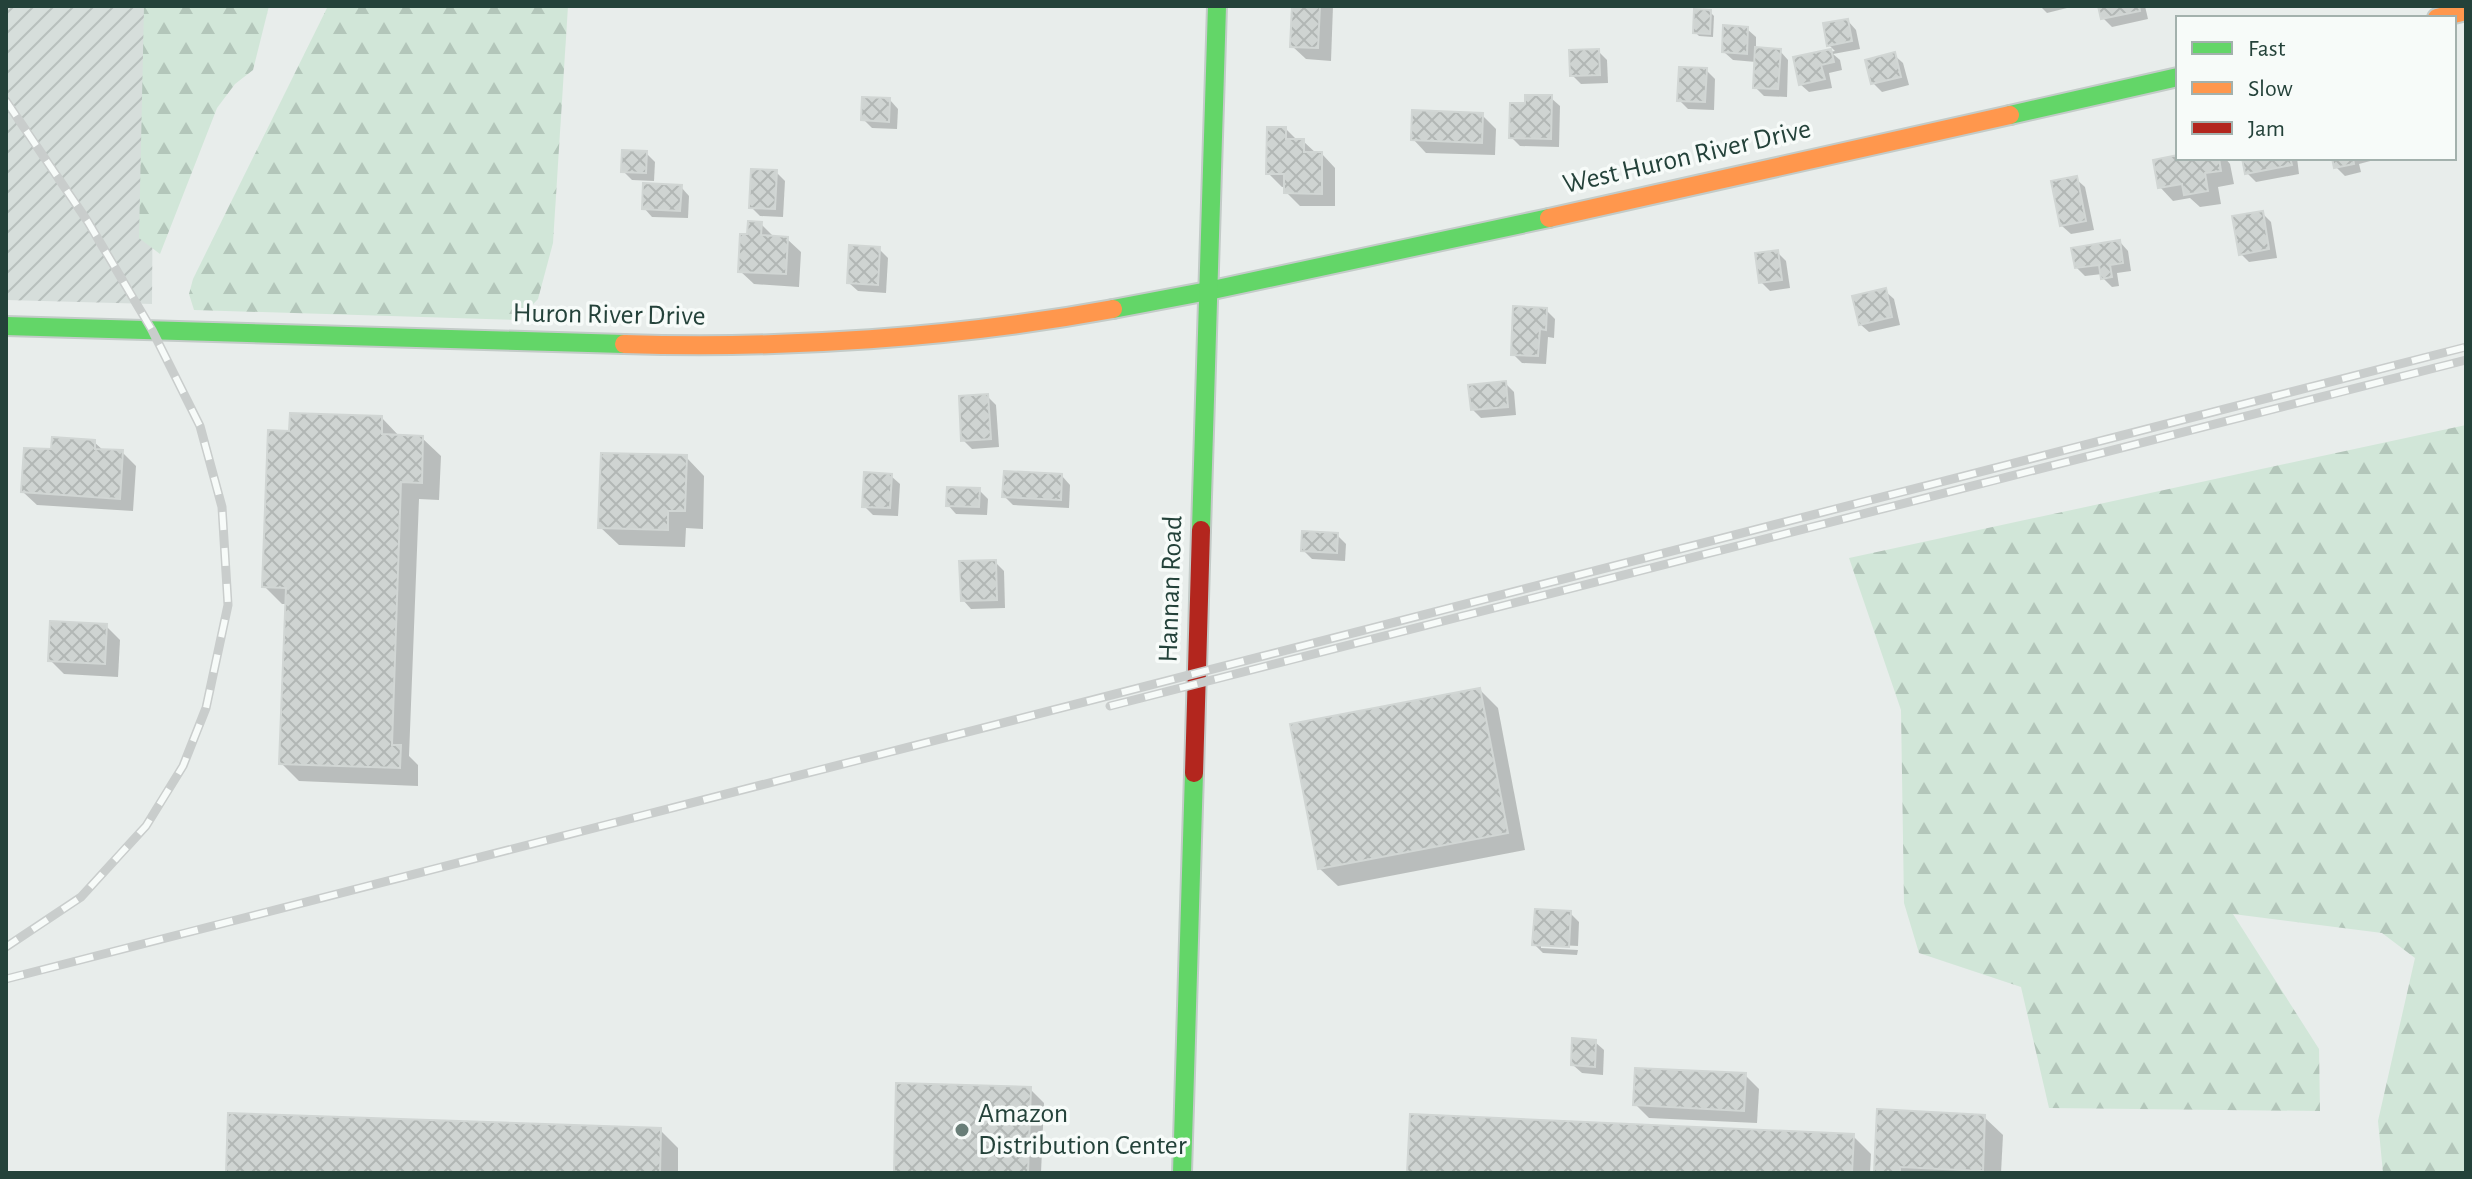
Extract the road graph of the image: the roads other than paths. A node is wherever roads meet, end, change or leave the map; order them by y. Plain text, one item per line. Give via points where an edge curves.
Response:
1 (1217, 6) edge
2 (2466, 11) edge
3 (2445, 16) edge
4 (2176, 77) edge
5 (1208, 291) junction
6 (6, 326) edge
7 (1182, 1173) edge

1 - 5 main road, Hannan Road
2 - 3 main road
4 - 5 main road, West Huron River Drive
5 - 6 main road, Huron River Drive via 991,327 748,344
5 - 7 main road, Hannan Road

